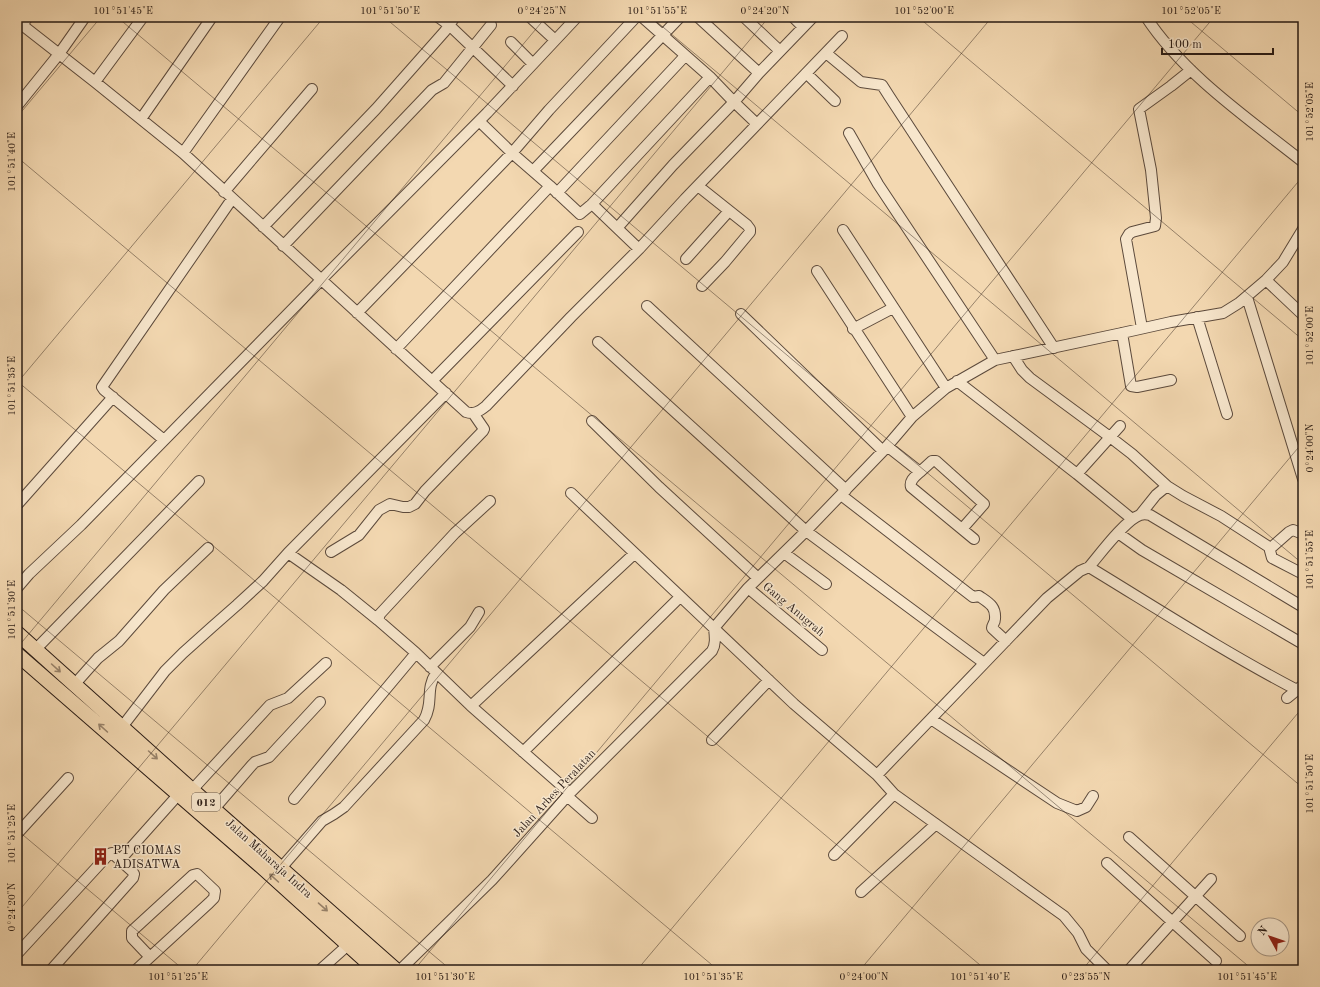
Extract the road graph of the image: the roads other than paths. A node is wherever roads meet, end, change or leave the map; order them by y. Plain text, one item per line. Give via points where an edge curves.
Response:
1 (86, 17) edge
2 (143, 17) edge
3 (212, 17) edge
4 (280, 17) edge
5 (438, 17) edge
6 (530, 17) edge
7 (577, 17) edge
8 (636, 17) edge
9 (642, 17) edge
10 (680, 17) edge
11 (698, 17) edge
12 (744, 17) edge
13 (793, 17) edge
14 (813, 17) edge
15 (1146, 17) edge
16 (22, 21) edge
17 (452, 21) edge
18 (491, 25) dead end
19 (803, 27) junction
20 (664, 35) junction
21 (842, 36) dead end
22 (555, 40) junction
23 (511, 42) dead end
24 (473, 48) junction
25 (780, 51) junction
26 (826, 53) junction
27 (59, 54) junction
28 (686, 56) junction
29 (533, 64) junction
30 (1191, 70) junction
31 (759, 74) junction
32 (807, 74) junction
33 (710, 77) junction
34 (96, 82) junction
35 (512, 86) junction
36 (312, 89) dead end
37 (835, 101) dead end
38 (734, 102) junction
39 (18, 103) edge
40 (141, 119) junction
41 (479, 121) junction
42 (757, 124) junction
43 (849, 133) dead end
44 (183, 153) junction
45 (512, 153) junction
46 (1303, 162) edge
47 (533, 171) junction
48 (698, 186) junction
49 (553, 189) junction
50 (224, 192) junction
51 (232, 199) junction
52 (592, 204) junction
53 (729, 211) junction
54 (262, 227) junction
55 (618, 227) junction
56 (1303, 229) edge
57 (843, 230) dead end
58 (578, 232) dead end
59 (283, 246) junction
60 (639, 249) junction
61 (686, 259) dead end
62 (817, 271) dead end
63 (321, 280) junction
64 (1266, 280) junction
65 (702, 286) dead end
66 (1247, 297) junction
67 (647, 306) dead end
68 (893, 308) junction
69 (357, 313) junction
70 (741, 314) dead end
71 (1303, 315) edge
72 (1197, 317) junction
73 (1142, 328) junction
74 (853, 329) junction
75 (1122, 333) junction
76 (598, 342) dead end
77 (1054, 348) junction
78 (396, 349) junction
79 (1013, 356) junction
80 (995, 360) junction
81 (1171, 380) dead end
82 (432, 381) junction
83 (957, 381) junction
84 (946, 388) junction
85 (446, 393) junction
86 (113, 397) junction
87 (473, 413) junction
88 (1227, 414) dead end
89 (912, 417) junction
90 (592, 421) dead end
91 (1120, 426) dead end
92 (1110, 437) junction
93 (164, 440) junction
94 (885, 448) junction
95 (920, 472) junction
96 (1077, 474) junction
97 (1303, 479) edge
98 (199, 481) dead end
99 (1167, 486) junction
100 (843, 492) junction
101 (571, 493) dead end
102 (490, 501) dead end
103 (17, 505) edge
104 (1136, 517) junction
105 (962, 529) junction
106 (806, 531) junction
107 (1118, 533) junction
108 (1303, 534) edge
109 (974, 539) dead end
110 (1269, 547) junction
111 (208, 548) dead end
112 (331, 552) dead end
113 (288, 553) junction
114 (784, 553) junction
115 (634, 554) junction
116 (1089, 567) junction
117 (1303, 574) edge
118 (758, 578) junction
119 (826, 584) dead end
120 (17, 588) edge
121 (748, 588) junction
122 (680, 597) junction
123 (1303, 607) edge
124 (479, 612) dead end
125 (378, 620) junction
126 (714, 628) junction
127 (17, 633) edge
128 (1006, 640) junction
129 (1303, 644) edge
130 (35, 650) junction
131 (822, 650) dead end
132 (416, 653) junction
133 (17, 654) edge
134 (326, 663) dead end
135 (984, 663) junction
136 (433, 670) junction
137 (769, 680) junction
138 (74, 685) junction
139 (1300, 688) edge
140 (1287, 698) dead end
141 (320, 702) dead end
142 (471, 706) junction
143 (931, 719) junction
144 (122, 727) junction
145 (712, 740) dead end
146 (524, 752) junction
147 (877, 775) junction
148 (68, 778) dead end
149 (192, 790) junction
150 (568, 794) junction
151 (894, 794) junction
152 (178, 795) junction
153 (1093, 796) dead end
154 (294, 800) dead end
155 (214, 809) junction
156 (592, 818) dead end
157 (936, 824) junction
158 (17, 834) edge
159 (1128, 837) dead end
160 (834, 855) dead end
161 (120, 860) junction
162 (1107, 863) dead end
163 (281, 868) junction
164 (1211, 879) dead end
165 (861, 892) dead end
166 (1196, 896) junction
167 (1173, 922) junction
168 (337, 926) junction
169 (1240, 936) dead end
170 (348, 945) junction
171 (17, 954) edge
172 (150, 957) junction
173 (1216, 961) dead end
174 (51, 970) edge
175 (136, 970) edge
176 (320, 970) edge
177 (376, 970) edge
178 (396, 970) edge
179 (400, 970) edge
180 (1107, 970) edge
181 (1129, 970) edge

1 - 27 street
2 - 34 street
3 - 40 street
4 - 44 street
5 - 17 street
6 - 22 street
7 - 22 street
8 - 45 street
9 - 20 street
10 - 20 street
11 - 31 street
12 - 25 street
13 - 19 street
14 - 19 street
15 - 30 street via 1170,49
16 - 27 street
17 - 24 street
17 - 54 street via 376,109
18 - 24 street
19 - 25 street
20 - 28 street
20 - 47 street
21 - 26 street
22 - 29 street
23 - 29 street
24 - 35 street
24 - 59 street via 444,83 432,90
25 - 31 street
26 - 32 street
26 - 77 street via 861,82 880,84 884,87
27 - 34 street
27 - 39 street
28 - 33 street
28 - 49 street
29 - 35 street
30 - 46 street
30 - 73 street via 1139,109 1151,170 1156,218 1155,226 1132,232 1126,239
31 - 38 street
32 - 37 street
32 - 42 street
33 - 38 street
33 - 52 street
34 - 40 street
35 - 41 street
36 - 50 street
38 - 42 street
38 - 55 street
40 - 44 street
41 - 45 street
41 - 63 street
42 - 48 street
43 - 80 street via 878,184
44 - 50 street
45 - 47 street
45 - 69 street
47 - 49 street
48 - 53 street
48 - 60 street
49 - 52 street via 579,214
49 - 78 street
50 - 51 street
51 - 54 street
51 - 86 street via 105,382 103,388
52 - 55 street
53 - 61 street
53 - 65 street via 749,227 750,232
54 - 59 street
55 - 60 street
56 - 64 street via 1286,258
57 - 68 street
58 - 82 street
59 - 63 street
60 - 87 street via 486,406
62 - 74 street
63 - 69 street
63 - 93 street
64 - 66 street
64 - 71 street
66 - 72 street via 1223,313
66 - 97 street
67 - 100 street
68 - 74 street
68 - 84 street
69 - 78 street
70 - 94 street
72 - 73 street
72 - 88 street
73 - 75 street
74 - 89 street
75 - 77 street
75 - 81 street via 1131,386
76 - 106 street
77 - 79 street
78 - 82 street
79 - 80 street
79 - 92 street via 1030,378
80 - 83 street
82 - 85 street
83 - 84 street
83 - 96 street
84 - 89 street
85 - 87 street via 466,412
85 - 113 street
86 - 93 street
86 - 103 street
87 - 112 street via 483,431 415,504 403,507 390,504 379,510 359,535
89 - 94 street
90 - 118 street
91 - 92 street
92 - 96 street
92 - 99 street
93 - 120 street
94 - 95 street
94 - 100 street
95 - 105 street via 912,480 911,487
95 - 105 street via 936,460 984,504
96 - 104 street
98 - 130 street
99 - 104 street
99 - 110 street
100 - 106 street
100 - 128 street via 973,597 979,596 993,606 995,620 992,628
101 - 115 street
102 - 125 street via 450,539 380,614
104 - 107 street
104 - 123 street via 1150,515
105 - 109 street
106 - 114 street
106 - 135 street
107 - 116 street
107 - 129 street via 1142,550
108 - 110 street via 1293,530
110 - 117 street via 1272,558
111 - 138 street via 164,590
113 - 125 street
113 - 144 street via 237,605 165,671
114 - 118 street
114 - 119 street
115 - 122 street
115 - 142 street
116 - 128 street via 1080,571 1047,598
116 - 139 street via 1226,651
118 - 121 street
121 - 126 street
121 - 131 street, Gang Anugrah
122 - 126 street
122 - 146 street
124 - 136 street via 470,627
125 - 132 street
126 - 137 street
126 - 150 street, Jalan Arbes Peralatan via 715,640 712,651
127 - 130 highway, Jalan Maharaja Indra / 012
128 - 135 street
130 -> 138 highway, Jalan Maharaja Indra / 012
132 - 136 street
132 - 154 street
152 -> 133 highway, Jalan Maharaja Indra / 012
134 - 149 street via 288,698 270,705
135 - 143 street
136 - 142 street
136 - 163 street via 429,709 424,720 344,807 322,821
137 - 145 street
137 - 147 street
138 - 144 highway, Jalan Maharaja Indra / 012
139 - 140 street
141 - 155 street via 268,757 252,765
142 - 146 street
143 - 147 street
143 - 153 street via 1058,803 1077,812 1086,807
144 -> 149 highway, Jalan Maharaja Indra / 012
146 - 150 street
147 - 151 street
148 - 158 street
149 - 155 highway, Jalan Maharaja Indra / 012
150 - 156 street
150 - 179 street, Jalan Arbes Peralatan via 492,880
151 - 157 street
151 - 160 street
152 - 161 street
168 -> 152 highway, Jalan Maharaja Indra / 012 via 262,867
155 - 163 highway, Jalan Maharaja Indra / 012
157 - 165 street
157 - 180 street via 1064,916 1078,933 1086,949
159 - 166 street
161 - 171 street via 110,854
161 - 174 street via 132,871 133,878
162 - 167 street
163 -> 168 highway, Jalan Maharaja Indra / 012
164 - 166 street
166 - 167 street
166 - 169 street
167 - 173 street
167 - 181 street
168 - 170 highway, Jalan Maharaja Indra / 012
168 - 178 highway, Jalan Maharaja Indra / 012
170 - 176 street
170 - 177 highway, Jalan Maharaja Indra / 012
172 - 172 street via 214,898 215,891 197,874 132,932 132,938
172 - 175 street

